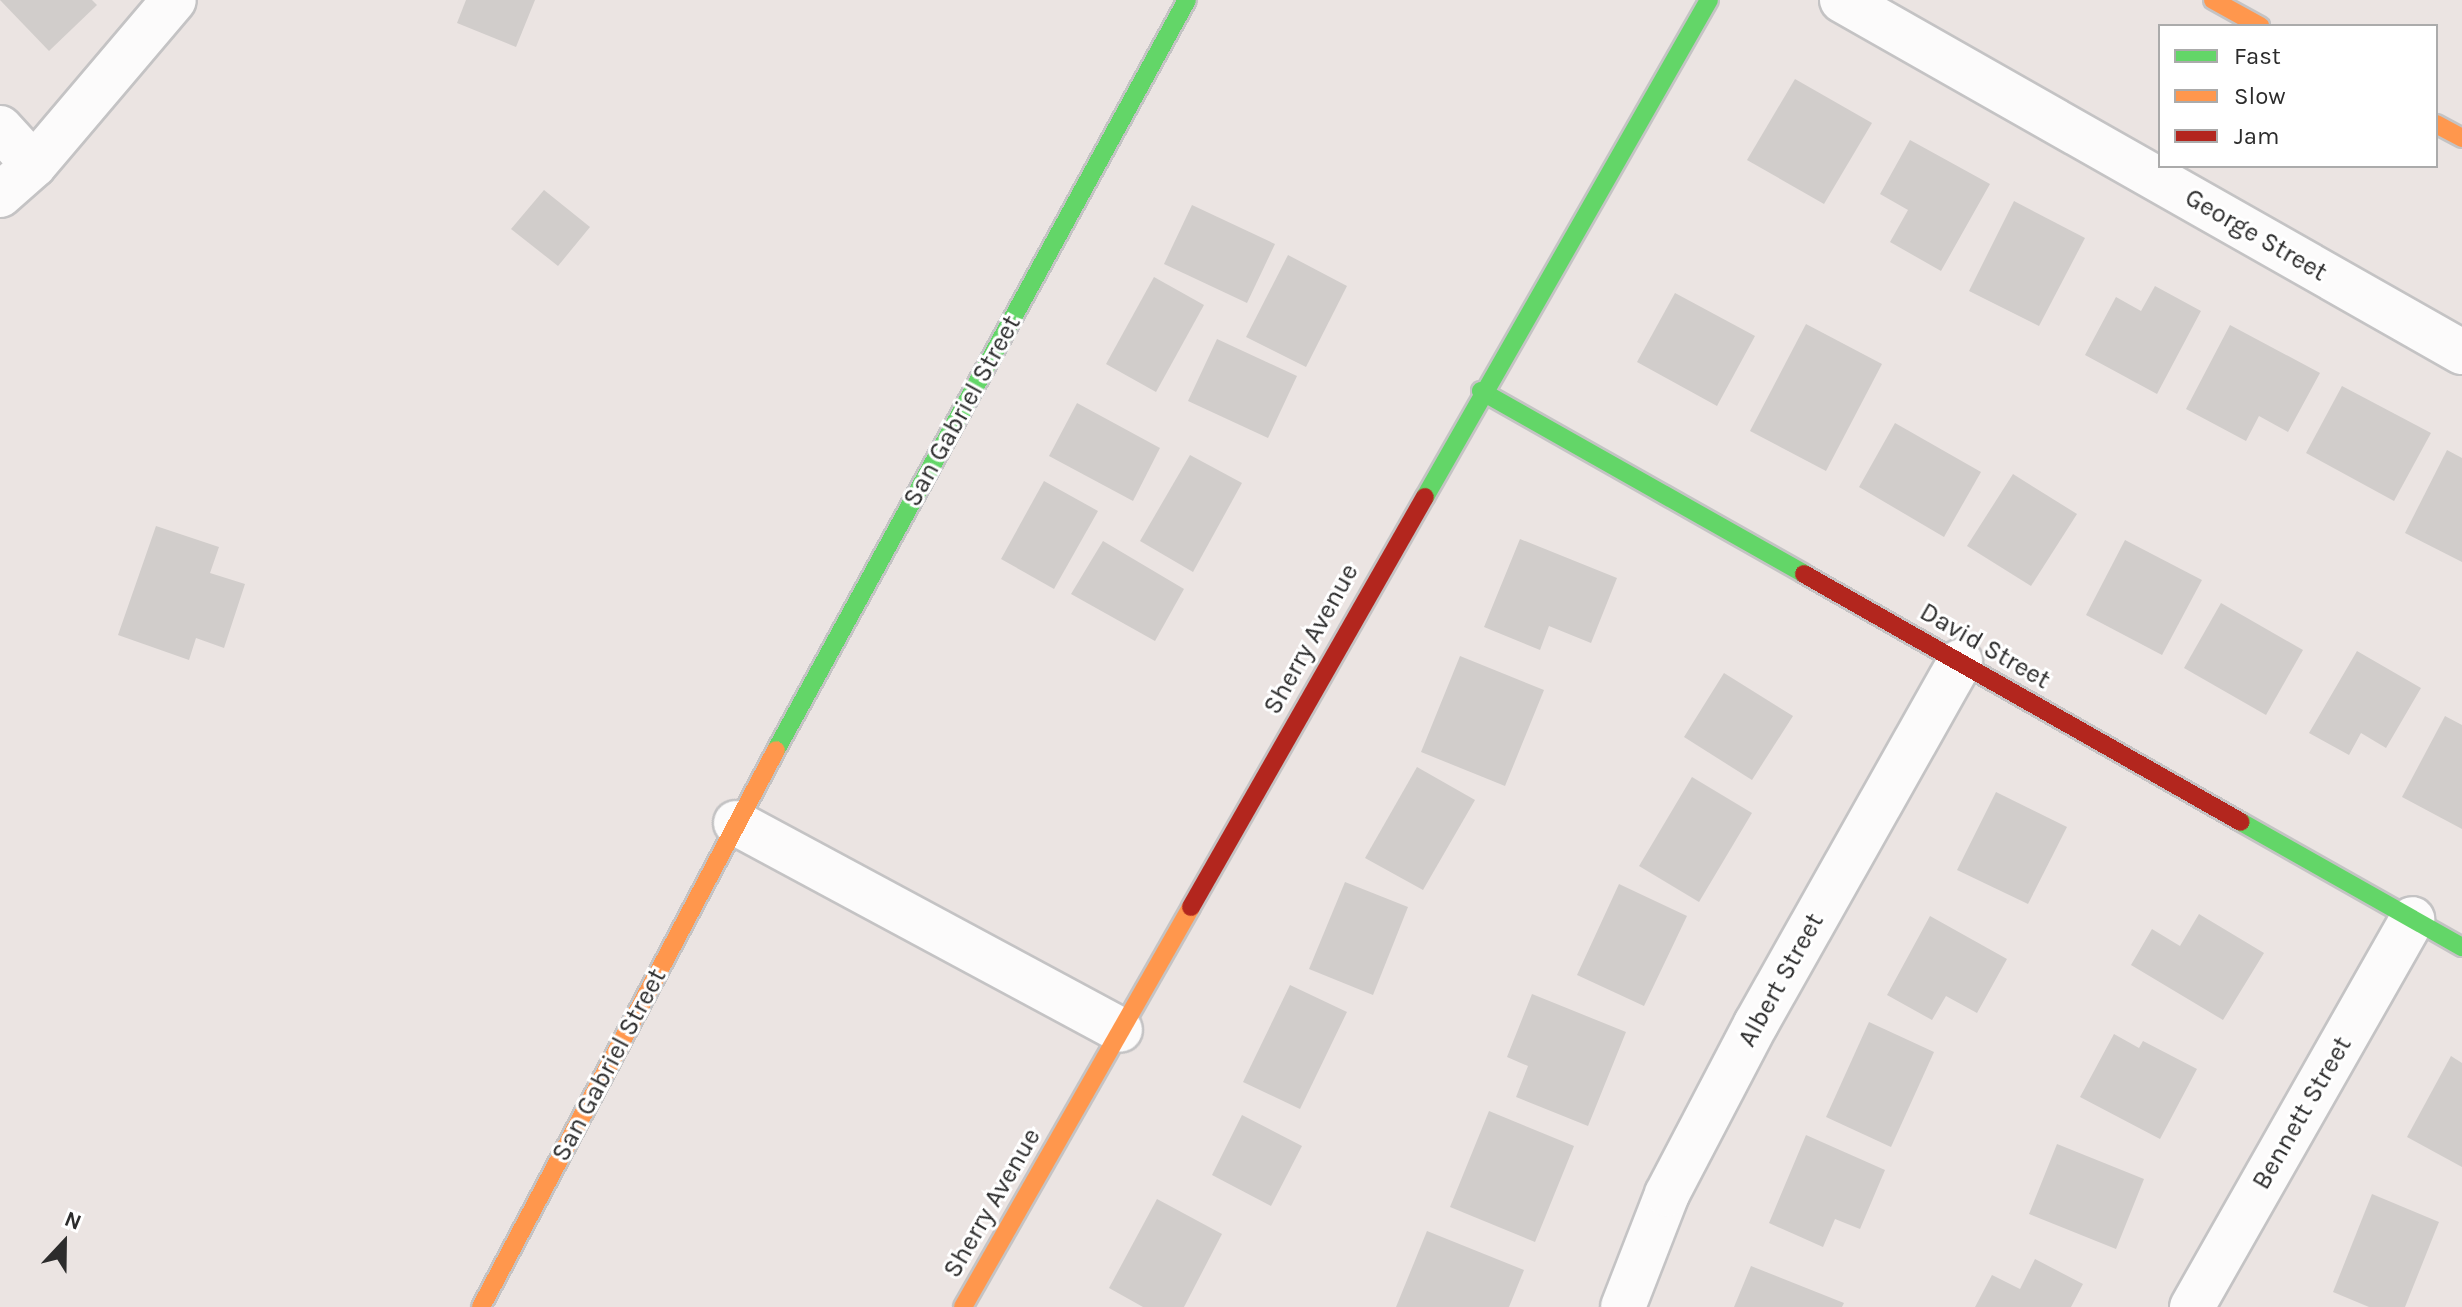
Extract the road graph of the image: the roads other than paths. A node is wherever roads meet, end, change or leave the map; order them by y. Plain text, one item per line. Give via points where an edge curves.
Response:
1 (174, 0) edge
2 (1187, 0) edge
3 (1709, 0) edge
4 (1842, 0) edge
5 (2213, 0) edge
6 (2256, 24) edge
7 (2438, 125) edge
8 (0, 128) edge
9 (2462, 138) edge
10 (34, 165) junction
11 (0, 195) edge
12 (2462, 352) edge
13 (1481, 391) junction
14 (1960, 662) junction
15 (736, 823) junction
16 (2412, 919) junction
17 (2462, 947) edge
18 (1120, 1030) junction
19 (481, 1307) edge
20 (963, 1307) edge
21 (1623, 1307) edge
22 (2192, 1307) edge

1 - 10 street
2 - 15 street, San Gabriel Street
3 - 13 street, Sherry Avenue
4 - 12 street, George Street
5 - 6 street
7 - 9 street
8 - 10 street
10 - 11 street
13 - 14 street, David Street
13 - 18 street, Sherry Avenue
14 - 16 street, David Street
14 - 21 street, Albert Street via 1674,1180
15 - 18 street
15 - 19 street, San Gabriel Street
16 - 17 street, David Street
16 - 22 street, Bennett Street
18 - 20 street, Sherry Avenue

